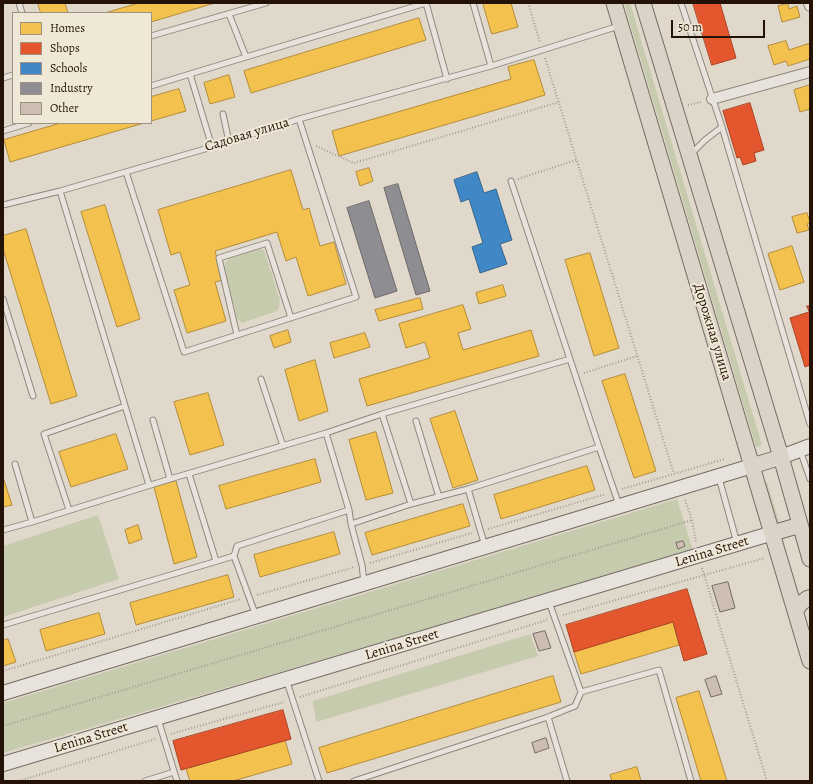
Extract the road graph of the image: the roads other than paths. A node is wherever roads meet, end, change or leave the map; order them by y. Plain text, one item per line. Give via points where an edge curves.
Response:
1 (266, 3) edge
2 (426, 3) edge
3 (473, 3) edge
4 (614, 3) edge
5 (643, 3) edge
6 (681, 3) edge
7 (229, 14) junction
8 (620, 26) junction
9 (152, 36) edge
10 (246, 57) junction
11 (491, 66) junction
12 (810, 72) edge
13 (190, 74) junction
14 (447, 79) junction
15 (152, 86) edge
16 (712, 99) junction
17 (223, 114) dead end
18 (299, 119) junction
19 (26, 124) edge
20 (722, 127) junction
21 (3, 131) edge
22 (229, 142) junction
23 (212, 147) junction
24 (689, 155) junction
25 (126, 172) junction
26 (511, 182) road end
27 (60, 191) junction
28 (3, 205) edge
29 (3, 299) edge
30 (291, 318) junction
31 (236, 335) junction
32 (570, 359) junction
33 (261, 379) dead end
34 (33, 396) dead end
35 (125, 406) junction
36 (382, 414) junction
37 (153, 420) dead end
38 (416, 422) dead end
39 (810, 424) edge
40 (326, 433) junction
41 (283, 446) junction
42 (599, 447) junction
43 (805, 448) edge
44 (782, 457) junction
45 (14, 464) dead end
46 (752, 466) junction
47 (189, 474) junction
48 (718, 476) junction
49 (170, 479) junction
50 (810, 480) edge
51 (149, 485) junction
52 (468, 489) junction
53 (439, 497) junction
54 (411, 504) junction
55 (619, 506) junction
56 (69, 510) junction
57 (349, 510) junction
58 (32, 522) junction
59 (352, 524) junction
60 (800, 525) junction
61 (3, 530) edge
62 (773, 533) junction
63 (737, 544) junction
64 (485, 547) junction
65 (234, 556) junction
66 (810, 558) edge
67 (216, 560) junction
68 (364, 584) junction
69 (810, 598) edge
70 (549, 601) junction
71 (796, 611) junction
72 (257, 616) junction
73 (3, 625) edge
74 (810, 661) edge
75 (286, 679) junction
76 (581, 692) junction
77 (3, 693) edge
78 (548, 717) junction
79 (158, 718) junction
80 (3, 764) edge
81 (174, 772) junction
82 (361, 780) edge
83 (145, 781) edge
84 (177, 781) edge
85 (319, 781) edge
86 (354, 781) edge
87 (567, 781) edge
88 (691, 781) edge

1 - 7 lane
2 - 10 lane
2 - 14 lane
3 - 11 lane
4 - 8 main road, Дорожная улица
5 - 24 main road
6 - 16 lane
7 - 9 lane
7 - 10 lane
8 - 11 lane, Садовая улица
8 - 46 main road, Дорожная улица
10 - 13 lane
11 - 14 lane, Садовая улица
12 - 16 street
13 - 15 lane
13 - 23 lane
14 - 18 lane, Садовая улица
16 - 20 lane
17 - 22 lane
18 - 22 lane, Садовая улица
18 - 30 lane via 356,297
19 - 21 lane
20 - 24 lane
20 - 39 lane
22 - 23 lane, Садовая улица
23 - 25 lane, Садовая улица
24 - 44 main road
25 - 27 lane, Садовая улица
25 - 31 lane via 184,352
26 - 32 lane
27 - 28 lane, Садовая улица
27 - 35 lane
29 - 34 lane
30 - 31 lane
30 - 31 lane via 267,243 219,258
32 - 36 lane
32 - 42 lane
33 - 41 lane
35 - 51 lane
35 - 56 lane via 44,434
36 - 40 lane
36 - 54 lane
37 - 49 lane
38 - 53 lane
40 - 41 lane
40 - 57 lane
41 - 47 lane
42 - 52 lane
42 - 55 lane
43 - 44 main road
43 - 50 lane
44 - 46 main road
44 - 60 main road
45 - 58 lane
46 - 48 main road
46 - 62 main road, Дорожная улица
47 - 49 lane
47 - 67 lane
48 - 55 main road
48 - 63 lane
49 - 51 lane
51 - 56 lane
52 - 53 lane
52 - 64 lane
53 - 54 lane
54 - 59 lane
55 - 64 main road
56 - 58 lane
57 - 59 lane
57 - 65 lane via 237,546
58 - 61 lane
59 - 68 lane
60 - 62 main road, Lenina Street
60 - 66 main road
62 - 63 main road, Lenina Street
62 - 71 main road, Дорожная улица
63 - 70 main road, Lenina Street
64 - 68 main road
65 - 67 lane
65 - 72 lane
67 - 73 lane
68 - 72 main road
69 - 71 main road via 800,604
70 - 75 main road, Lenina Street
70 - 76 lane
71 - 74 main road, Дорожная улица
72 - 77 main road
75 - 79 main road, Lenina Street
75 - 85 lane
76 - 78 lane via 575,706
76 - 88 lane via 659,670
78 - 82 lane
78 - 87 lane
79 - 80 main road, Lenina Street
79 - 81 lane
81 - 83 lane
81 - 84 lane
82 - 86 lane

